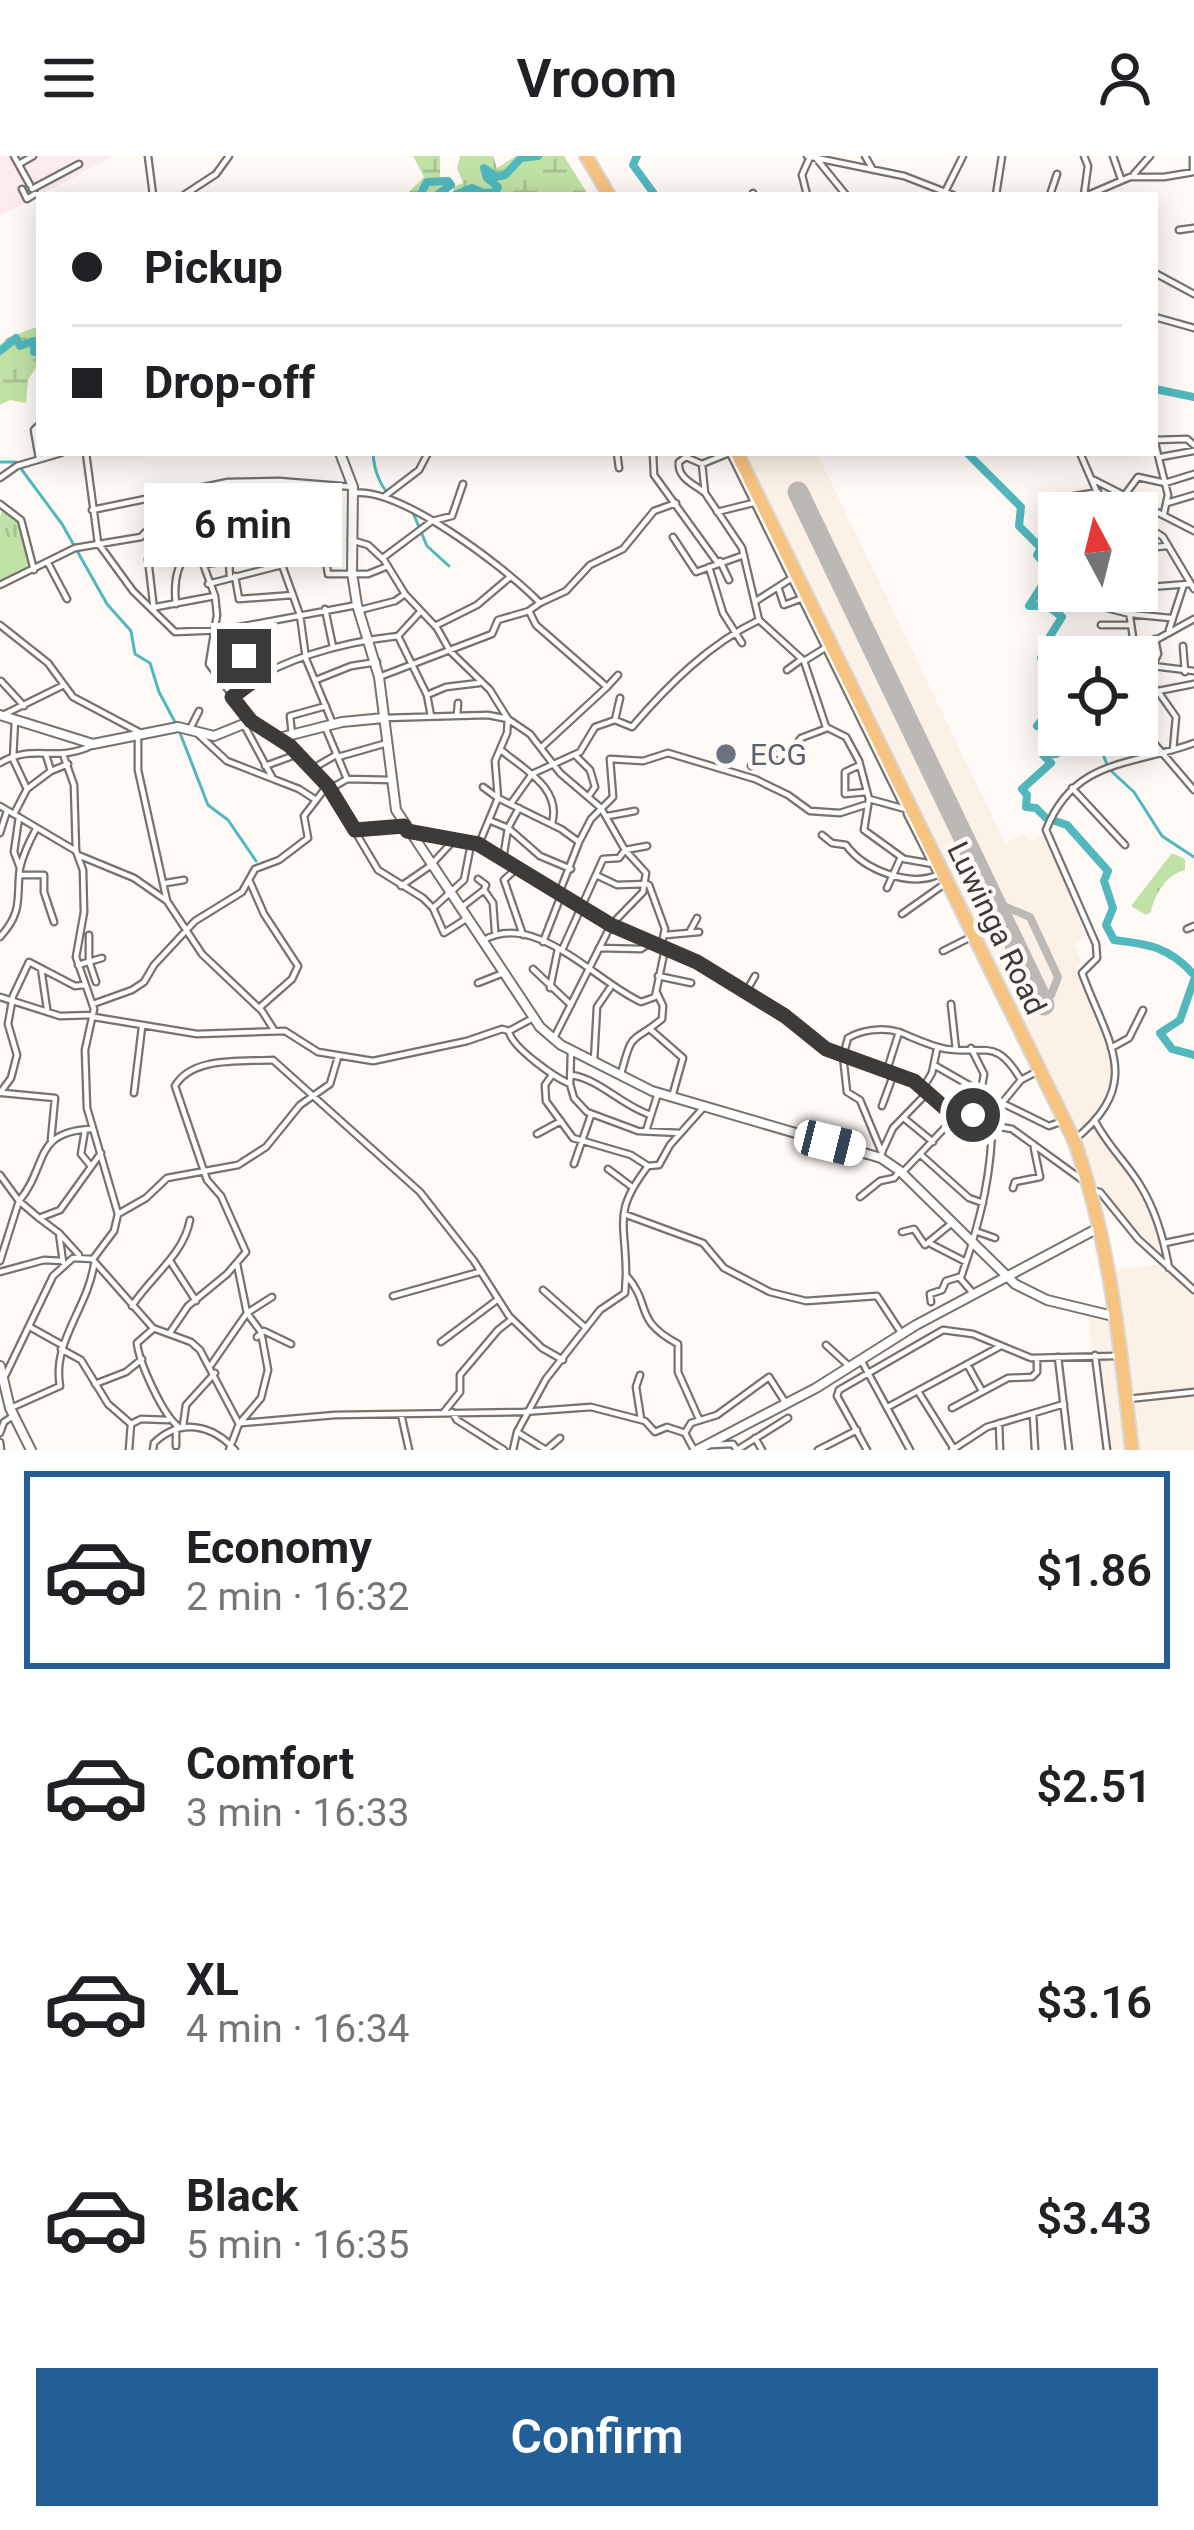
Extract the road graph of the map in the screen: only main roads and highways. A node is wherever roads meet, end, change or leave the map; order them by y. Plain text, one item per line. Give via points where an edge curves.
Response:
1 (586, 156) edge
2 (607, 192) edge
3 (733, 456) edge
4 (1132, 1450) edge

1 - 2 highway
3 - 4 highway, Luwinga Road via 1075,1140 1101,1226

